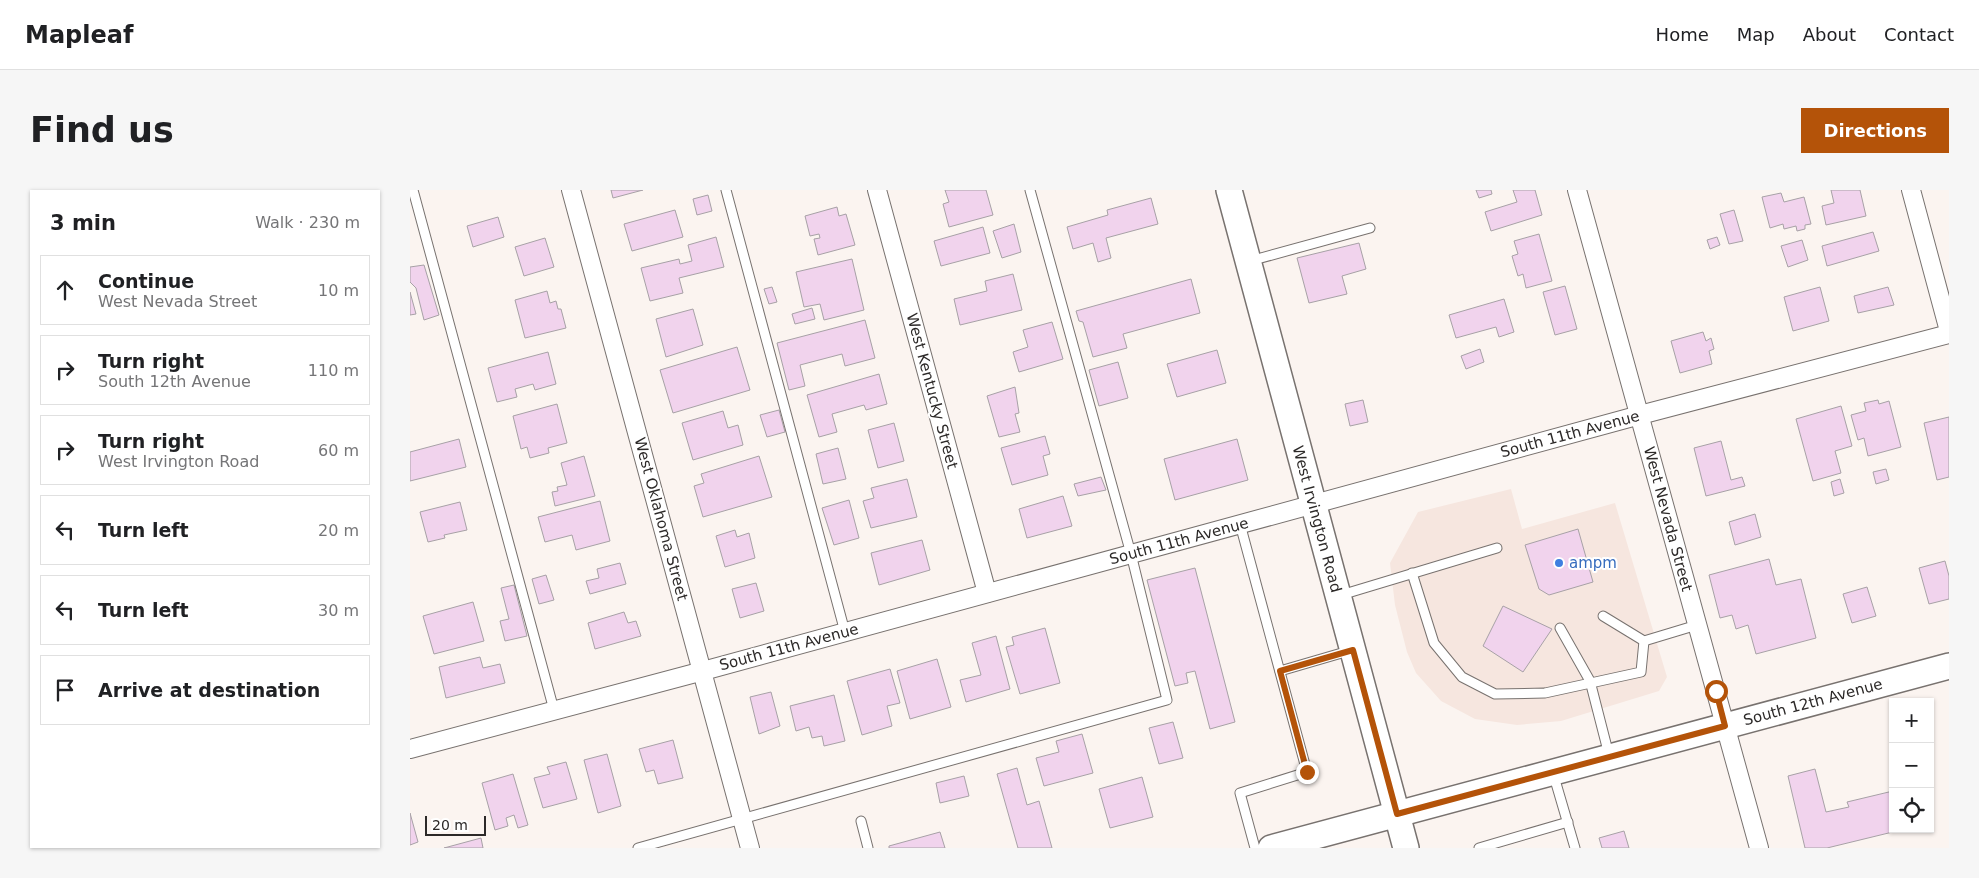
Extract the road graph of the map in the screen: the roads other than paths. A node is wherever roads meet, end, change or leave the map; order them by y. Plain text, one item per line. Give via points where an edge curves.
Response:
1 (412, 190) edge
2 (571, 190) edge
3 (726, 190) edge
4 (877, 190) edge
5 (1030, 190) edge
6 (1229, 190) edge
7 (1577, 190) edge
8 (1911, 190) edge
9 (1370, 228) dead end
10 (1247, 262) junction
11 (1949, 332) edge
12 (1640, 415) junction
13 (1313, 505) junction
14 (1240, 524) junction
15 (1497, 548) dead end
16 (1131, 554) junction
17 (1412, 573) junction
18 (987, 593) junction
19 (1338, 595) junction
20 (1603, 616) dead end
21 (1697, 625) junction
22 (1560, 628) dead end
23 (845, 632) junction
24 (1644, 641) junction
25 (1353, 650) junction
26 (1949, 666) edge
27 (703, 671) junction
28 (1280, 671) junction
29 (1590, 683) junction
30 (554, 710) junction
31 (1725, 726) junction
32 (411, 745) edge
33 (1609, 757) junction
34 (1553, 773) junction
35 (1397, 814) junction
36 (742, 819) junction
37 (861, 821) dead end
38 (1568, 822) junction
39 (638, 848) edge
40 (750, 848) edge
41 (868, 848) edge
42 (1255, 848) edge
43 (1271, 848) edge
44 (1406, 848) edge
45 (1479, 848) edge
46 (1575, 848) edge
47 (1759, 848) edge

1 - 30 lane
2 - 27 street, West Oklahoma Street
3 - 23 lane
4 - 18 street, West Kentucky Street
5 - 16 lane
6 - 10 main road, West Irvington Road
7 - 12 street, West Nevada Street
8 - 11 street
9 - 10 lane
10 - 13 main road, West Irvington Road
11 - 12 street, South 11th Avenue
12 - 13 street, South 11th Avenue
12 - 21 street, West Nevada Street
13 - 14 street, South 11th Avenue
13 - 19 main road, West Irvington Road
14 - 16 street, South 11th Avenue
14 - 28 lane
15 - 17 lane
16 - 18 street, South 11th Avenue
16 - 36 lane via 1167,700
17 - 19 lane
17 - 29 lane via 1434,643 1462,677 1495,694 1545,693
18 - 23 street, South 11th Avenue
19 - 25 main road, West Irvington Road
20 - 24 lane
21 - 24 lane
21 - 31 street, West Nevada Street
22 - 29 lane
23 - 27 street, South 11th Avenue
24 - 29 lane via 1641,672
25 - 28 lane
25 - 35 main road, West Irvington Road
26 - 31 main road, South 12th Avenue
27 - 30 street, South 11th Avenue
27 - 36 street, West Oklahoma Street
28 - 42 lane via 1307,772 1240,793
29 - 33 lane
30 - 32 street, South 11th Avenue
31 - 33 main road, South 12th Avenue
31 - 47 street, West Nevada Street
33 - 34 main road, South 12th Avenue
34 - 35 main road, South 12th Avenue
34 - 38 lane
35 - 43 main road, South 12th Avenue
35 - 44 main road, West Irvington Road
36 - 39 lane
36 - 40 street, West Oklahoma Street
37 - 41 lane
38 - 45 lane
38 - 46 lane

